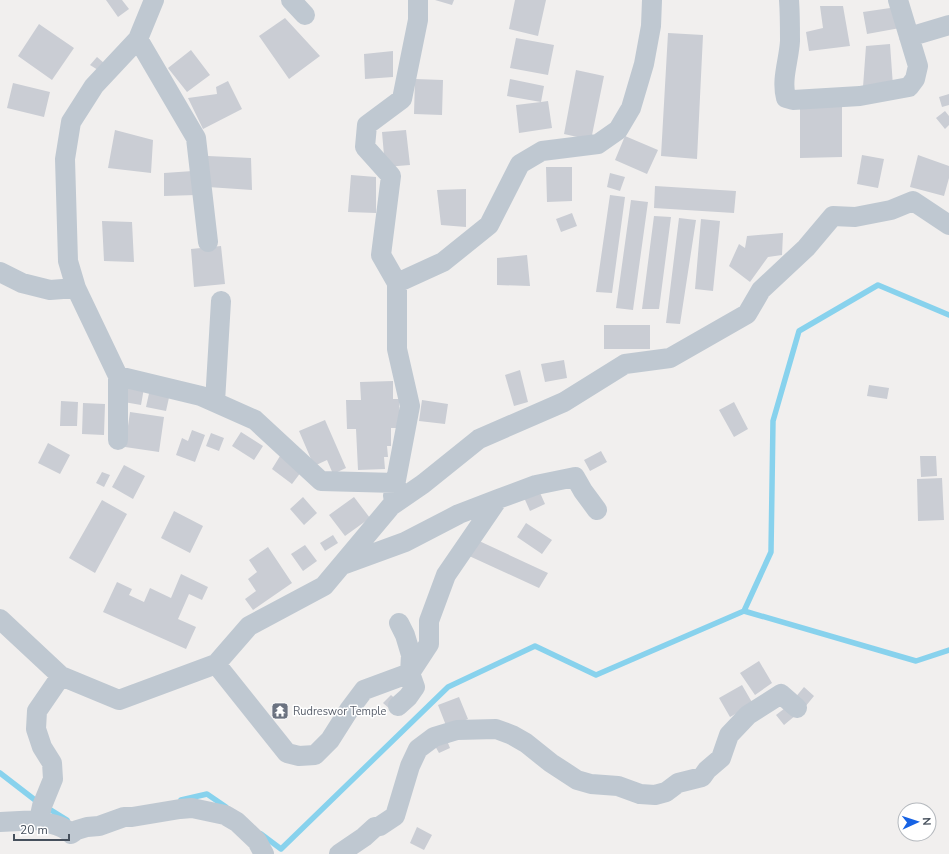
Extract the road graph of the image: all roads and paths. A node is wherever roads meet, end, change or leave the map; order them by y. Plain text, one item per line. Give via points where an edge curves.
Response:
1 (154, 0) edge
2 (291, 0) edge
3 (418, 0) edge
4 (652, 0) edge
5 (789, 0) edge
6 (898, 0) edge
7 (305, 15) dead end
8 (949, 25) edge
9 (909, 37) junction
10 (138, 39) junction
11 (949, 225) edge
12 (208, 242) dead end
13 (0, 272) edge
14 (397, 283) junction
15 (76, 288) junction
16 (221, 301) dead end
17 (118, 376) junction
18 (215, 402) junction
19 (118, 440) dead end
20 (396, 483) junction
21 (498, 499) junction
22 (391, 506) junction
23 (597, 510) dead end
24 (342, 565) junction
25 (0, 619) edge
26 (399, 623) dead end
27 (216, 664) junction
28 (410, 673) junction
29 (61, 676) junction
30 (398, 706) dead end
31 (797, 708) dead end
32 (39, 820) junction
33 (0, 822) edge
34 (264, 854) edge
35 (339, 854) edge

1 - 10 street
2 - 7 street
3 - 14 street via 418,20 402,99 367,125 365,147 391,176 381,255
4 - 14 street via 651,26 644,64 631,108 618,130 598,144 542,151 520,164 489,225 443,262
5 - 9 street via 790,42 786,69 786,98 793,100 860,96 909,87 915,79 918,66
6 - 9 street
8 - 9 street
10 - 12 street via 196,138
10 - 15 street via 94,86 72,122 65,159 68,261
11 - 22 street via 913,201 892,210 855,217 833,216 806,248 761,290 747,314 670,358 625,364 564,402 479,439
13 - 15 street via 50,290
14 - 20 street via 397,350 410,406
15 - 17 street
16 - 18 street
17 - 18 street via 201,396
17 - 19 street
18 - 20 street via 255,420 320,481
20 - 22 street
21 - 23 street via 536,485 575,477
21 - 24 street via 459,514 405,542
21 - 28 street via 446,575 429,621 429,644
22 - 24 street
24 - 27 street via 324,586 249,626
25 - 29 street
26 - 28 street via 411,655
27 - 28 street via 288,754 299,756 316,755 330,740 364,690
27 - 29 street via 119,700
28 - 30 street via 415,687 408,698
29 - 32 street via 37,711 36,729 42,747 52,763 52,779
31 - 35 street via 781,694 768,702 748,715 729,736 721,758 702,777 678,784 655,796 618,786 577,780 526,743 496,729 457,730 434,737 418,749 410,766 395,816 375,827
32 - 33 street
32 - 34 street via 56,824 71,834 86,827 99,826 124,817 192,808 225,815 237,822 257,841

